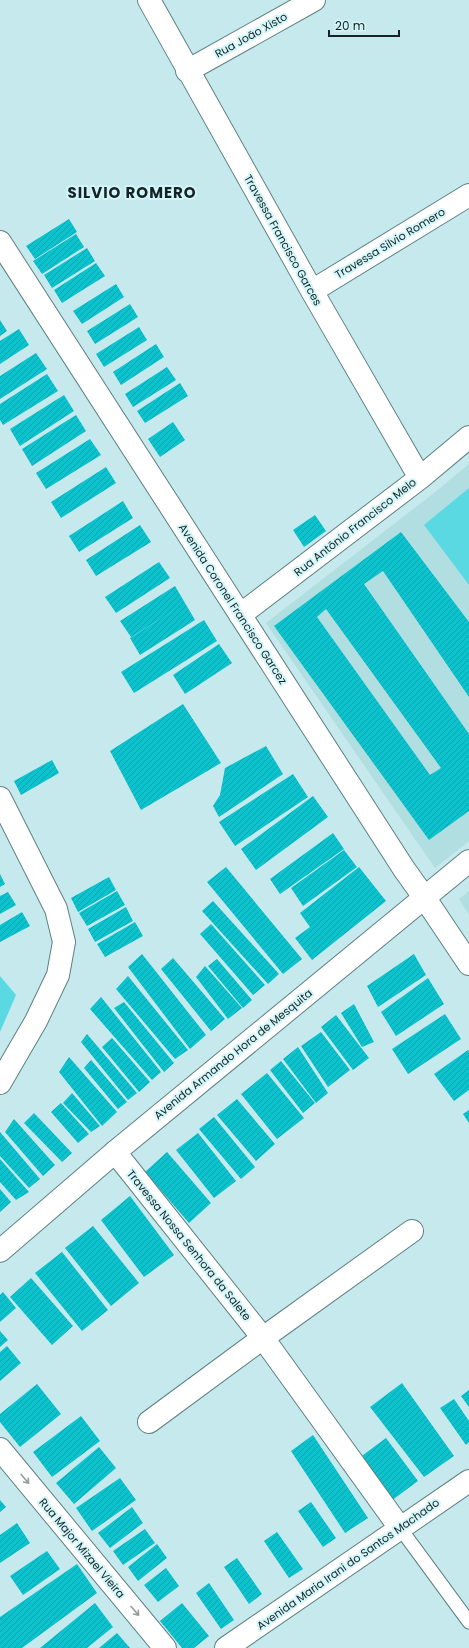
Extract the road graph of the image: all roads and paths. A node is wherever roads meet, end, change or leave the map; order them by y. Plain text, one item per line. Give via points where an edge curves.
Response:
1 (149, 0) edge
2 (314, 0) edge
3 (187, 71) junction
4 (469, 195) edge
5 (0, 242) edge
6 (312, 291) junction
7 (469, 437) edge
8 (420, 478) junction
9 (240, 616) junction
10 (0, 798) edge
11 (469, 862) edge
12 (424, 897) junction
13 (469, 964) edge
14 (0, 1083) edge
15 (115, 1152) junction
16 (412, 1231) dead end
17 (0, 1250) edge
18 (263, 1338) junction
19 (149, 1422) dead end
20 (0, 1449) edge
21 (469, 1481) edge
22 (400, 1528) junction
23 (469, 1622) edge
24 (165, 1648) edge
25 (226, 1648) edge

1 - 3 street, Travessa Francisco Garces
2 - 3 street, Rua João Xisto
3 - 6 street, Travessa Francisco Garces
4 - 6 street, Travessa Silvio Romero
5 - 9 street, Avenida Coronel Francisco Garcez
6 - 8 street, Travessa Francisco Garces
7 - 8 street, Rua Antônio Francisco Melo
8 - 9 street, Rua Antônio Francisco Melo
9 - 12 street, Avenida Coronel Francisco Garcez
10 - 14 street via 56,909 64,942 58,975 36,1021
11 - 12 street, Avenida Armando Hora de Mesquita
12 - 13 street, Avenida Coronel Francisco Garcez
12 - 15 street, Avenida Armando Hora de Mesquita
15 - 17 street, Avenida Armando Hora de Mesquita
15 - 18 street, Travessa Nossa Senhora da Salete
16 - 18 street
18 - 19 street
18 - 22 street, Travessa Nossa Senhora da Salete
20 -> 24 street, Rua Major Mizael Vieira
21 - 22 street, Avenida Maria Irani do Santos Machado
22 - 23 lane
22 - 25 street, Avenida Maria Irani do Santos Machado

